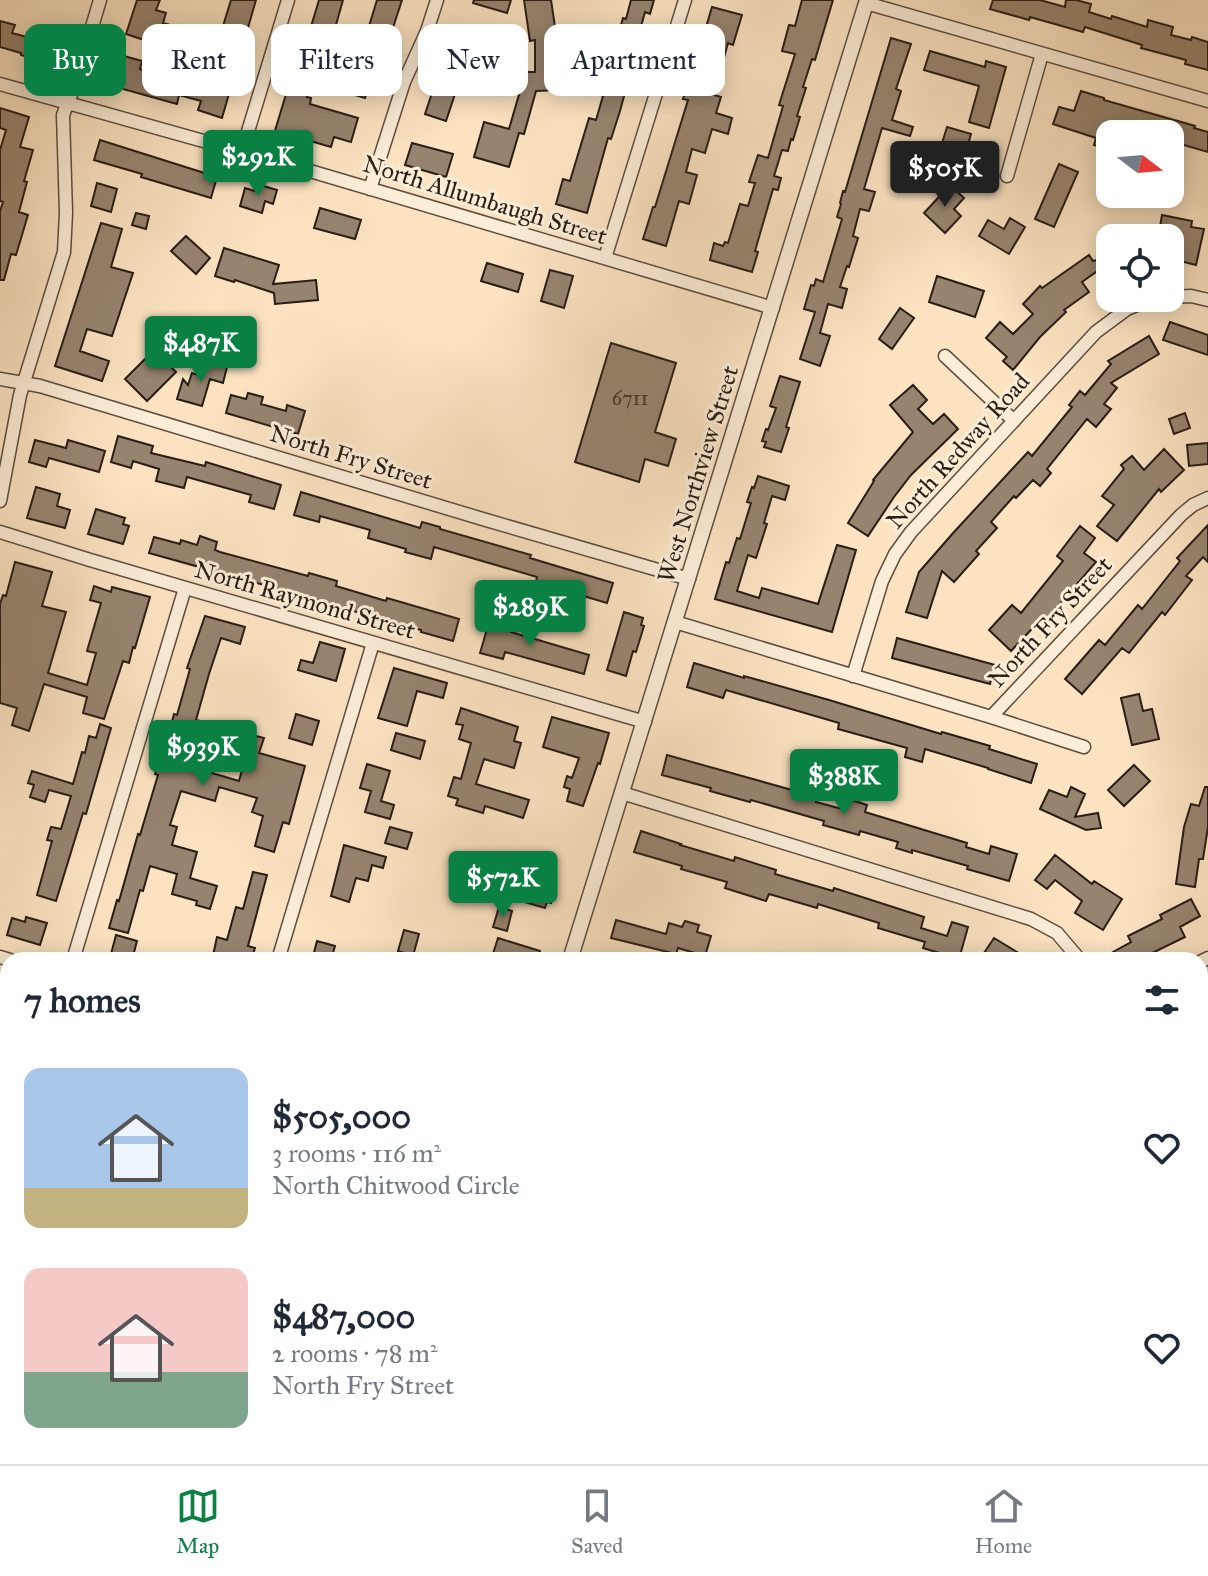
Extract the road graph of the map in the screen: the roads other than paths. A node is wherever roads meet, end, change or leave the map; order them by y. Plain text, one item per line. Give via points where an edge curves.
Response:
1 (100, 0) edge
2 (288, 0) edge
3 (437, 0) edge
4 (685, 0) edge
5 (867, 2) edge
6 (429, 24) edge
7 (418, 51) edge
8 (1042, 54) junction
9 (0, 84) edge
10 (1208, 101) edge
11 (68, 104) junction
12 (242, 151) junction
13 (1007, 176) dead end
14 (370, 189) junction
15 (605, 258) junction
16 (1184, 296) edge
17 (1208, 300) edge
18 (773, 308) junction
19 (1123, 312) edge
20 (945, 356) dead end
21 (0, 379) edge
22 (24, 384) junction
23 (1014, 421) junction
24 (1208, 498) edge
25 (0, 501) edge
26 (0, 532) edge
27 (689, 579) junction
28 (185, 588) junction
29 (675, 622) junction
30 (373, 643) junction
31 (853, 676) junction
32 (991, 717) junction
33 (645, 722) junction
34 (1084, 747) dead end
35 (622, 793) junction
36 (75, 952) edge
37 (280, 952) edge
38 (577, 952) edge
39 (1073, 952) edge

1 - 11 street
2 - 12 street
3 - 6 street
4 - 15 street
5 - 8 street
5 - 18 street, West Northview Street
7 - 14 street
8 - 10 street
8 - 13 street
9 - 11 street, North Allumbaugh Street
11 - 12 street, North Allumbaugh Street
11 - 22 street via 63,115 64,252
12 - 14 street, North Allumbaugh Street
14 - 15 street, North Allumbaugh Street
15 - 18 street, North Allumbaugh Street
16 - 17 street
18 - 27 street, West Northview Street
19 - 23 street, North Redway Road via 1096,332
20 - 23 street
21 - 22 street, North Fry Street
22 - 25 street
22 - 27 street, North Fry Street
23 - 31 street, North Redway Road via 895,554
24 - 32 street, North Fry Street via 1181,515
26 - 28 street, North Raymond Street
27 - 29 street, West Northview Street
28 - 30 street, North Raymond Street
28 - 36 street
29 - 31 street, North Fry Street
29 - 33 street, West Northview Street
30 - 33 street, North Raymond Street
30 - 37 street
31 - 32 street, North Fry Street
32 - 34 street
33 - 35 street, West Northview Street
35 - 38 street, West Northview Street
35 - 39 street via 1031,919 1057,933

